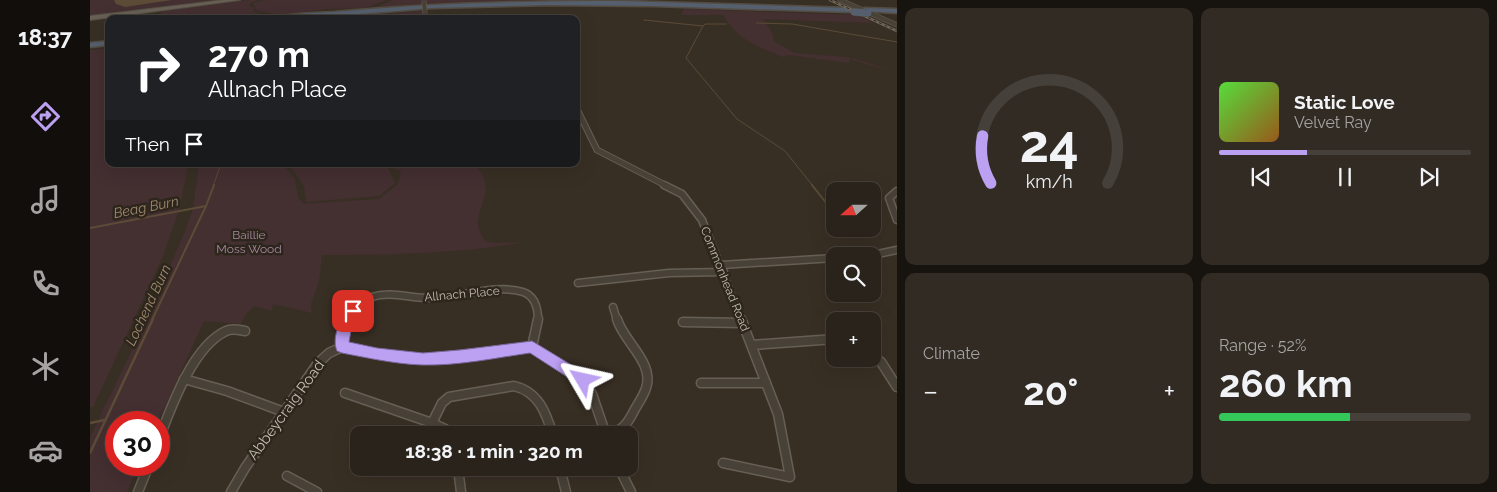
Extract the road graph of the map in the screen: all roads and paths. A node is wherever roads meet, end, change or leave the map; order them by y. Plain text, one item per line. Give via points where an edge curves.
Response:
1 (237, 0) edge
2 (840, 0) edge
3 (424, 1) edge
4 (852, 11) junction
5 (897, 12) edge
6 (114, 15) edge
7 (322, 15) edge
8 (352, 15) edge
9 (426, 15) edge
10 (105, 16) edge
11 (90, 18) edge
12 (897, 25) edge
13 (105, 42) edge
14 (90, 44) edge
15 (580, 115) edge
16 (897, 191) edge
17 (897, 220) edge
18 (897, 250) edge
19 (881, 253) edge
20 (826, 259) edge
21 (722, 269) junction
22 (578, 283) dead end
23 (613, 307) dead end
24 (684, 322) dead end
25 (743, 323) junction
26 (246, 331) dead end
27 (826, 340) edge
28 (752, 345) junction
29 (342, 347) junction
30 (532, 347) junction
31 (881, 362) edge
32 (184, 379) junction
33 (701, 383) dead end
34 (766, 383) junction
35 (897, 387) edge
36 (345, 393) dead end
37 (284, 412) junction
38 (170, 413) edge
39 (432, 423) junction
40 (438, 426) edge
41 (550, 426) edge
42 (604, 426) edge
43 (626, 426) edge
44 (723, 463) dead end
45 (145, 476) edge
46 (287, 476) dead end
47 (459, 476) edge
48 (562, 476) edge
49 (623, 476) edge
50 (138, 492) edge
51 (231, 492) edge
52 (317, 492) edge
53 (461, 492) edge
54 (566, 492) edge
55 (631, 492) edge

1 - 6 main road
2 - 12 street
3 - 9 street, bridge
4 - 5 highway, bridge
4 - 7 highway via 528,3
4 - 8 highway via 573,5 446,8
10 - 11 main road
13 - 14 highway
15 - 21 street, Commonhead Road via 600,153 682,194 702,220
16 - 17 street via 889,198
18 - 19 street
20 - 21 street
21 - 22 street
21 - 25 street, Commonhead Road
23 - 43 street via 624,336 644,364 648,382
24 - 25 street
25 - 28 street, Commonhead Road
26 - 32 street via 233,329 221,333
27 - 28 street
28 - 34 street, Commonhead Road
29 - 30 street via 423,359
29 - 30 street, Allnach Place via 348,318 372,297 390,294 436,298 510,290 525,293 536,304 539,322
29 - 37 street, Abbeycraig Road via 329,352 318,363
30 - 42 street via 583,380
31 - 35 street
32 - 37 street
32 - 38 street
33 - 34 street
34 - 44 street, Commonhead Road via 781,424 790,477
36 - 39 street
37 - 51 street, Abbeycraig Road
39 - 40 street
39 - 41 street via 442,403 449,397 514,386 531,393 543,405
45 - 50 street
46 - 52 street
47 - 53 street
48 - 54 street
49 - 55 street

